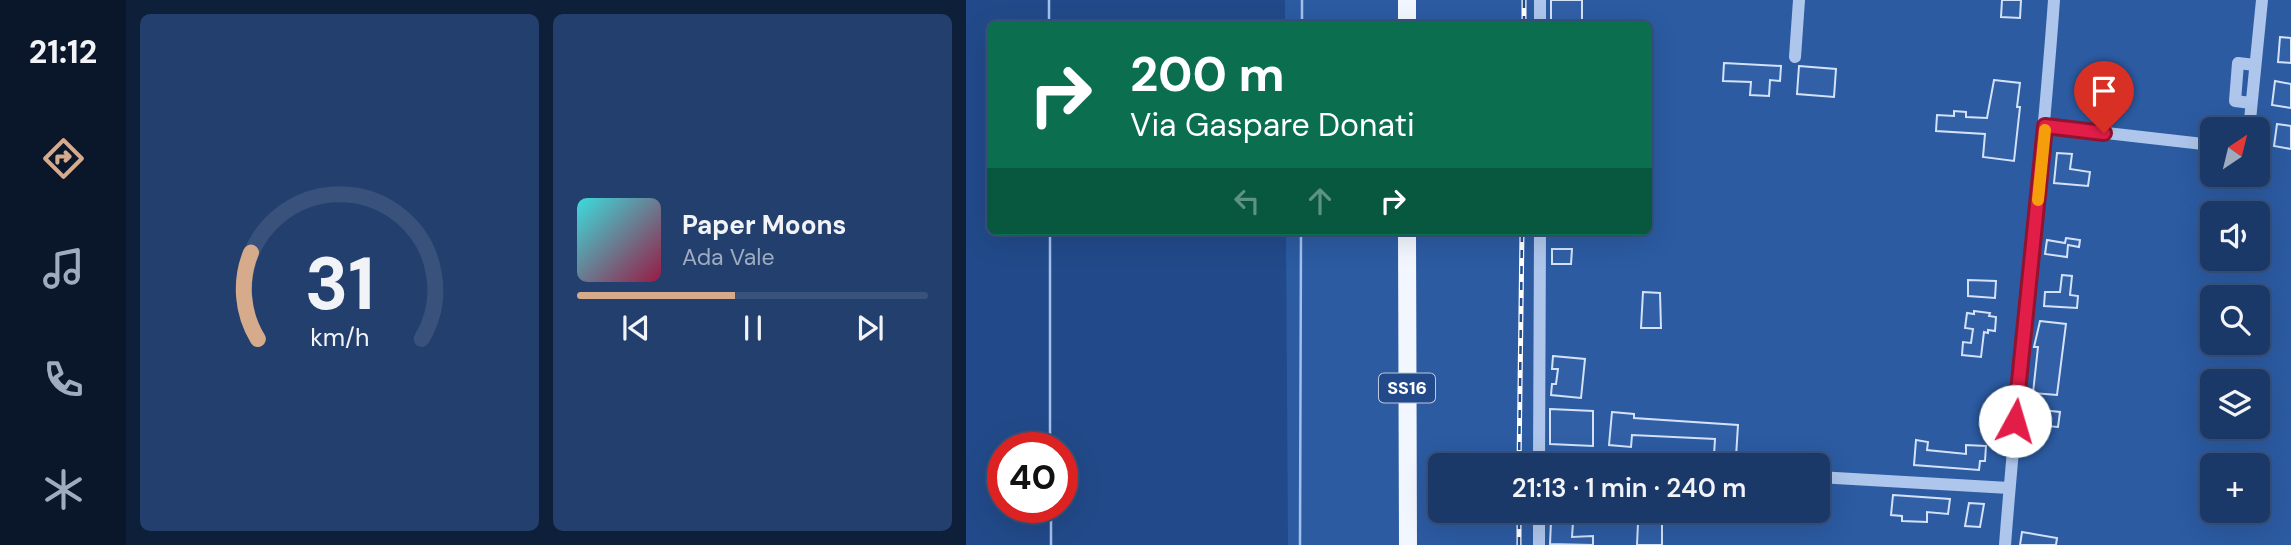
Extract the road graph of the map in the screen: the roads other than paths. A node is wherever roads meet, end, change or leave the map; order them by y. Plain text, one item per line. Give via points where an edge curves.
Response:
1 (1406, 0) edge
2 (1541, 0) edge
3 (1799, 0) edge
4 (2054, 0) edge
5 (2262, 0) edge
6 (1407, 21) edge
7 (1540, 21) edge
8 (1795, 57) dead end
9 (2250, 117) edge
10 (2045, 126) junction
11 (2200, 144) edge
12 (1407, 235) edge
13 (1540, 235) edge
14 (1539, 453) edge
15 (1830, 478) edge
16 (2009, 488) junction
17 (1539, 523) edge
18 (1408, 545) edge
19 (1539, 545) edge
20 (2005, 545) edge

1 - 6 main road
2 - 7 street
3 - 8 street
4 - 10 street
5 - 9 street
10 - 11 street
10 - 16 street
12 - 18 main road, SS16
13 - 14 street
15 - 16 street
16 - 20 street
17 - 19 street

